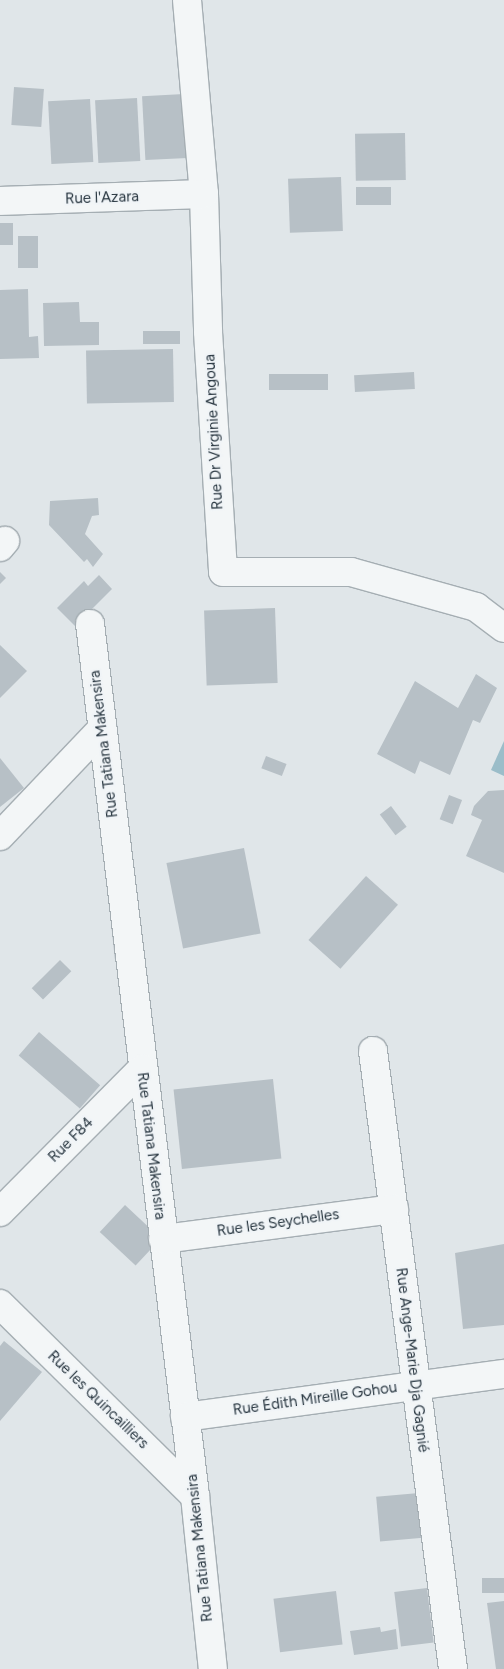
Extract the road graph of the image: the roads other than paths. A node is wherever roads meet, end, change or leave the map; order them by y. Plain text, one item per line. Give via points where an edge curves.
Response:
1 (186, 0) edge
2 (204, 194) junction
3 (0, 201) edge
4 (90, 624) dead end
5 (504, 628) edge
6 (102, 729) junction
7 (0, 836) edge
8 (373, 1051) dead end
9 (142, 1069) junction
10 (394, 1209) junction
11 (0, 1212) edge
12 (163, 1239) junction
13 (0, 1304) edge
14 (504, 1374) edge
15 (414, 1385) junction
16 (185, 1417) junction
17 (195, 1496) junction
18 (213, 1669) edge
19 (453, 1669) edge

1 - 2 street, Rue Dr Virginie Angoua
2 - 3 street, Rue l'Azara
2 - 5 street, Rue Dr Virginie Angoua via 208,332 223,572 350,572 476,607
4 - 6 street, Rue Tatiana Makensira
6 - 7 street
6 - 9 street, Rue Tatiana Makensira
8 - 10 street, Rue Ange-Marie Dja Gagnié
9 - 11 street, Rue F84
9 - 12 street, Rue Tatiana Makensira
10 - 12 street, Rue les Seychelles
10 - 15 street, Rue Ange-Marie Dja Gagnié
12 - 16 street, Rue Tatiana Makensira
13 - 17 street, Rue les Quincailliers
14 - 15 street, Rue Édith Mireille Gohou
15 - 16 street, Rue Édith Mireille Gohou
15 - 19 street, Rue Ange-Marie Dja Gagnié
16 - 17 street, Rue Tatiana Makensira
17 - 18 street, Rue Tatiana Makensira

